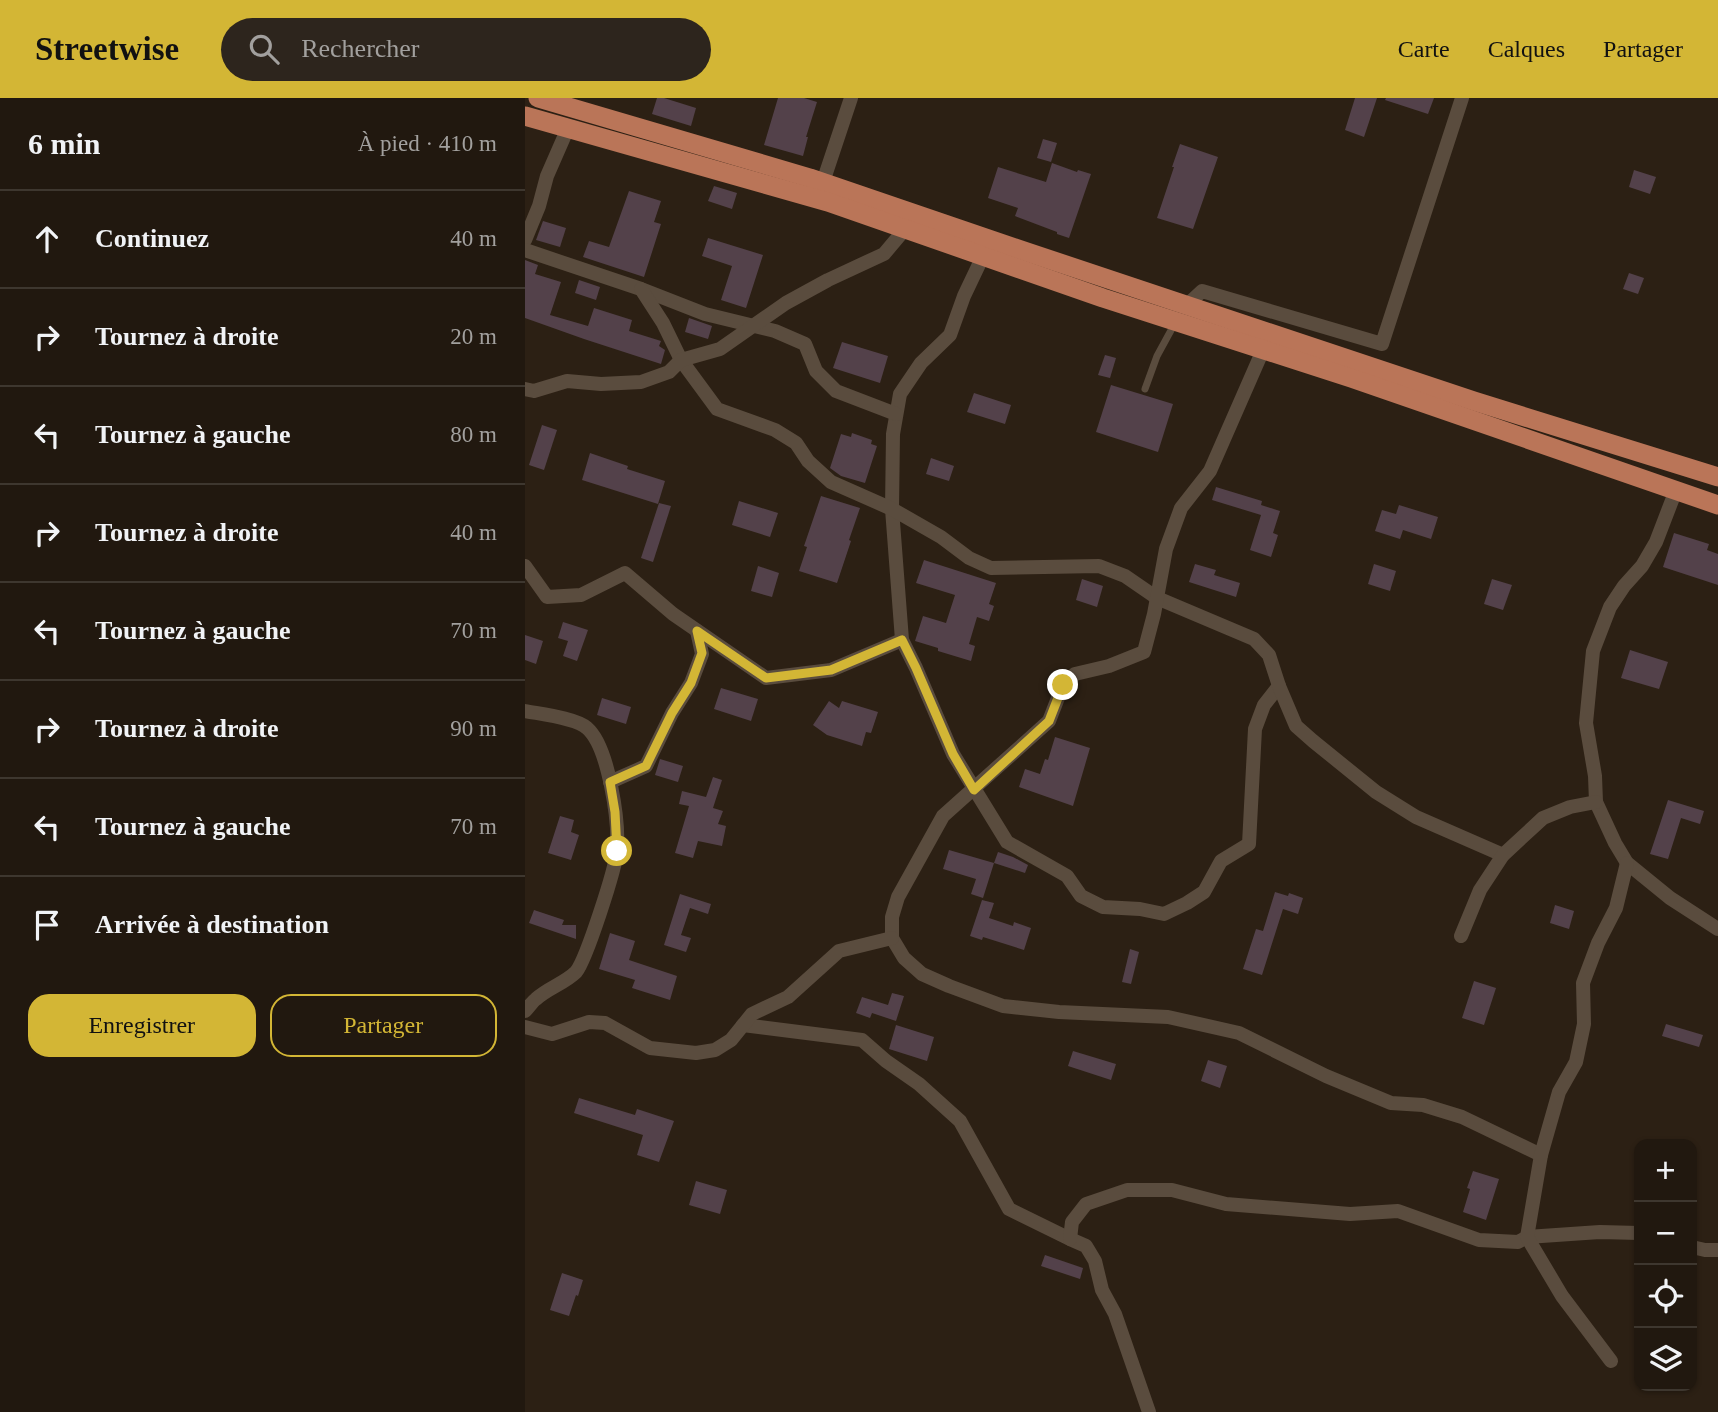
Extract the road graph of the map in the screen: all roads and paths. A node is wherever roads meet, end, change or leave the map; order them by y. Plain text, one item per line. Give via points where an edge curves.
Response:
1 (538, 98) edge
2 (851, 98) edge
3 (1462, 98) edge
4 (525, 116) edge
5 (568, 128) junction
6 (823, 182) junction
7 (905, 220) junction
8 (525, 240) edge
9 (983, 247) junction
10 (525, 250) edge
11 (641, 289) junction
12 (1180, 310) junction
13 (752, 325) junction
14 (1263, 350) junction
15 (681, 360) junction
16 (525, 389) edge
17 (1145, 389) dead end
18 (896, 414) junction
19 (1718, 477) edge
20 (1676, 490) junction
21 (1718, 505) edge
22 (892, 509) junction
23 (525, 566) edge
24 (1157, 598) junction
25 (697, 631) junction
26 (902, 640) junction
27 (1279, 686) junction
28 (525, 711) edge
29 (610, 782) junction
30 (974, 790) junction
31 (1596, 802) junction
32 (1503, 855) junction
33 (1627, 863) junction
34 (1718, 929) edge
35 (1461, 936) dead end
36 (892, 938) junction
37 (525, 1011) edge
38 (743, 1025) junction
39 (525, 1027) edge
40 (1541, 1155) junction
41 (1634, 1233) edge
42 (1527, 1237) junction
43 (1070, 1239) junction
44 (1697, 1248) edge
45 (1718, 1250) edge
46 (1611, 1361) dead end
47 (1149, 1412) edge

1 - 6 main road
2 - 6 street
3 - 12 street via 1382,344 1202,290
4 - 5 main road
5 - 7 main road
5 - 8 street
6 - 7 main road
7 - 9 main road
7 - 13 street via 884,254 828,280
9 - 12 main road
9 - 18 street via 950,335 921,362 899,394
10 - 11 street
11 - 13 street via 705,314
11 - 15 street
12 - 14 main road
12 - 17 lane
12 - 19 main road
13 - 15 street via 720,349
13 - 18 street via 805,344 816,371 836,391
14 - 20 main road
14 - 24 street via 1210,471 1181,508 1166,550
15 - 16 street via 669,372 641,382 566,381 534,391
15 - 22 street via 717,409 775,430 796,443 807,461 831,482
18 - 22 street
20 - 21 main road
20 - 31 street via 1656,542 1609,607 1593,651 1586,723
22 - 24 street via 991,568 1100,566 1125,576
22 - 26 street
23 - 25 street via 547,597 581,595 625,573
24 - 27 street via 1254,639 1269,655
24 - 30 street via 1144,652 1075,674 1063,685 1049,721
25 - 26 street via 766,678 831,670
25 - 29 street via 702,653 691,683 646,766
26 - 30 street
27 - 30 street via 1264,705 1255,729 1248,844 1221,861 1204,892 1164,914 1103,907 1081,896 1067,876 1007,842
27 - 32 street via 1296,726 1376,792 1416,817
28 - 29 street via 578,722 588,729
29 - 37 street via 617,851 590,942 577,971
30 - 36 street via 943,816 898,897
31 - 32 street via 1543,818
31 - 33 street
32 - 35 street via 1480,890
33 - 34 street
33 - 40 street via 1616,908 1583,983 1584,1024 1576,1062 1559,1093
36 - 38 street via 839,951 788,997 752,1014
36 - 40 street via 904,958 922,974 1003,1006 1168,1017 1239,1033 1391,1103 1423,1105 1462,1117
38 - 39 street via 715,1050 696,1053 650,1048 605,1023 589,1022 552,1034
38 - 43 street via 862,1040 960,1121 1010,1209
40 - 42 street
41 - 42 street
42 - 43 street via 1518,1242 1479,1240 1398,1211 1350,1214 1226,1204 1172,1190 1127,1190 1086,1204 1072,1222
42 - 46 street via 1562,1296
43 - 47 street via 1086,1246 1095,1261
44 - 45 street

